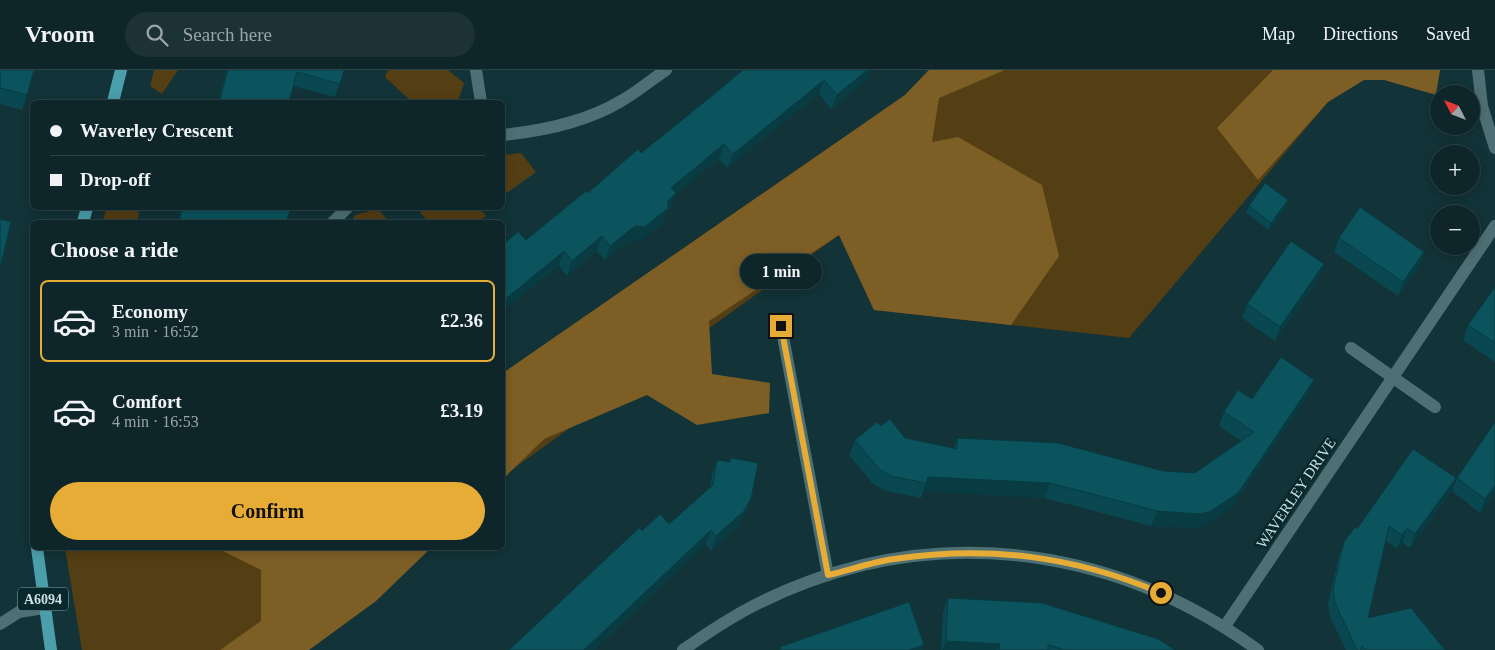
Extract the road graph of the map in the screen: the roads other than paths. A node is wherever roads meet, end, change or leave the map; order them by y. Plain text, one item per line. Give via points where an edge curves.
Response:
1 (122, 70) edge
2 (476, 70) edge
3 (666, 70) edge
4 (1478, 70) edge
5 (114, 100) edge
6 (481, 100) edge
7 (505, 135) edge
8 (1495, 148) edge
9 (345, 210) edge
10 (336, 220) edge
11 (1495, 226) edge
12 (781, 326) dead end
13 (1351, 348) dead end
14 (1393, 378) junction
15 (1435, 407) dead end
16 (37, 550) edge
17 (828, 575) junction
18 (44, 608) junction
19 (0, 624) edge
20 (1225, 626) junction
21 (51, 650) edge
22 (683, 650) edge
23 (1258, 650) edge

1 - 5 main road
2 - 6 street
3 - 7 street via 621,102 577,121
4 - 8 street via 1482,106
9 - 10 street
11 - 14 street, WAVERLEY DRIVE
12 - 17 street
13 - 14 street
14 - 15 street
14 - 20 street, WAVERLEY DRIVE
16 - 18 main road, A6094
17 - 20 street via 893,559 971,552 1036,557 1084,566 1131,580
17 - 22 street via 758,603
18 - 19 street via 19,612
18 - 21 main road, A6094
20 - 23 street

